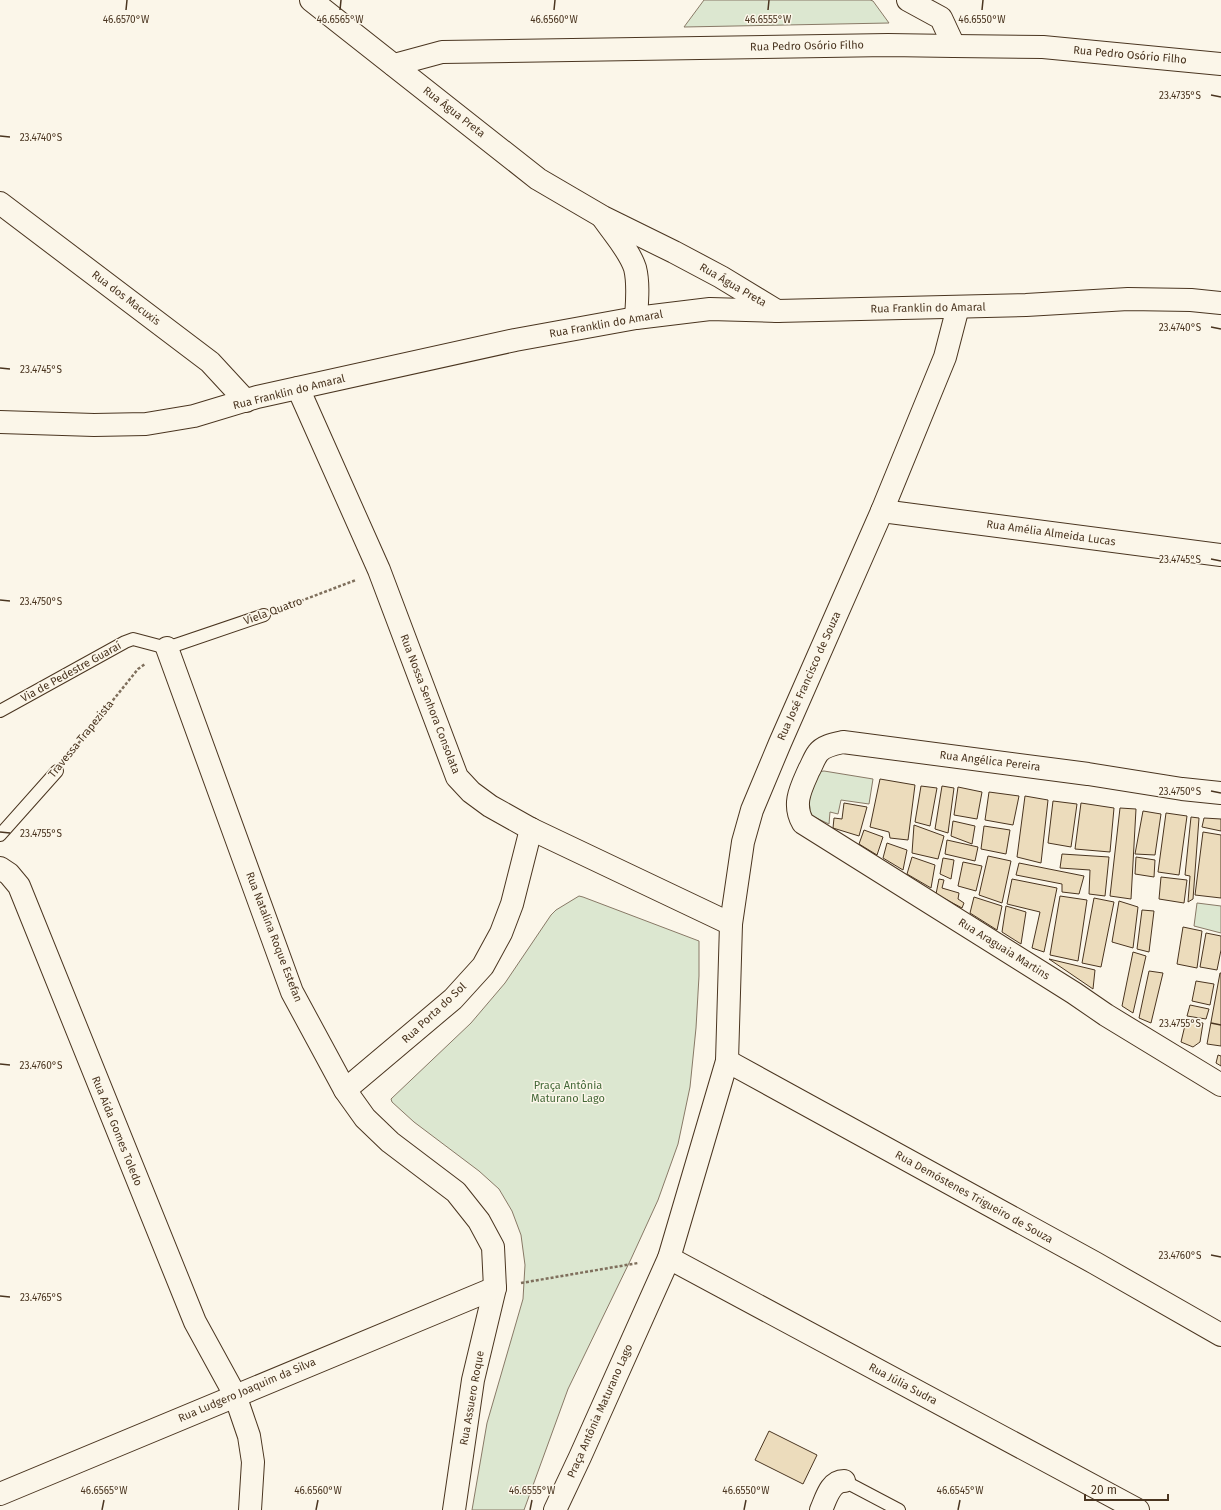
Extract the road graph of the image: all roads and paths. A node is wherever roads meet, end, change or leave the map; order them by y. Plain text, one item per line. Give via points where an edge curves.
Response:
1 (310, 0) edge
2 (908, 0) edge
3 (954, 46) junction
4 (1221, 64) edge
5 (394, 65) junction
6 (0, 203) edge
7 (603, 217) junction
8 (1221, 303) edge
9 (958, 307) junction
10 (777, 311) junction
11 (636, 318) junction
12 (298, 388) junction
13 (246, 401) junction
14 (0, 422) edge
15 (882, 510) junction
16 (1221, 555) edge
17 (379, 570) junction
18 (264, 615) joint
19 (167, 648) junction
20 (0, 711) edge
21 (57, 770) joint
22 (1221, 793) edge
23 (797, 806) joint
24 (531, 829) junction
25 (0, 835) edge
26 (0, 868) edge
27 (731, 924) junction
28 (727, 1061) junction
29 (1221, 1085) edge
30 (345, 1090) junction
31 (669, 1258) junction
32 (495, 1288) junction
33 (1221, 1335) edge
34 (234, 1395) junction
35 (844, 1481) joint
36 (0, 1494) edge
37 (250, 1510) edge
38 (454, 1510) edge
39 (555, 1510) edge
40 (821, 1510) edge
41 (899, 1510) edge
42 (1138, 1510) edge

1 - 5 street, Rua Água Preta
2 - 3 street via 942,18
3 - 4 street, Rua Pedro Osório Filho via 1043,47
3 - 5 street, Rua Pedro Osório Filho via 442,52
5 - 7 street, Rua Água Preta via 538,179
6 - 13 street, Rua dos Macuxis via 210,362
7 - 10 street, Rua Água Preta via 721,277
7 - 11 street, Rua Água Preta via 635,269
8 - 9 street, Rua Franklin do Amaral via 1128,299 1026,306
9 - 10 street, Rua Franklin do Amaral
9 - 15 street, Rua José Francisco de Souza via 945,357
10 - 11 street, Rua Franklin do Amaral via 710,309
11 - 12 street, Rua Franklin do Amaral via 515,340
12 - 13 street, Rua Franklin do Amaral
12 - 17 street, Rua Nossa Senhora Consolata
13 - 14 street, Rua Franklin do Amaral via 194,416 146,424
15 - 16 street, Rua Amélia Almeida Lucas
15 - 27 street, Rua José Francisco de Souza via 752,810 743,842
17 - 18 path, Viela Quatro
17 - 24 street, Rua Nossa Senhora Consolata via 457,777 471,792 490,806
18 - 19 lane, Viela Quatro
19 - 20 lane, Via de Pedestre Guaraí via 133,639 124,642
19 - 21 path, Travessa Trapezista via 138,669
19 - 30 street, Rua Natalina Roque Estefan via 292,992
21 - 25 lane, Travessa Trapezista
22 - 23 street, Rua Angélica Pereira via 843,742 828,746 818,753 801,788
23 - 29 street, Rua Araguaia Martins via 803,823
24 - 27 street, Rua Nossa Senhora Consolata
24 - 30 street, Rua Porta do Sol via 512,904 501,933 483,966 453,999
26 - 34 street, Rua Aída Gomes Toledo via 19,886 195,1322
27 - 28 street, Rua José Francisco de Souza
28 - 31 street, Praça Antônia Maturano Lago
28 - 33 street, Rua Demóstenes Trigueiro de Souza
30 - 32 street, Rua Natalina Roque Estefan via 365,1118 390,1142 456,1192 479,1221 493,1247
31 - 32 path
31 - 39 street, Praça Antônia Maturano Lago
31 - 42 street, Rua Júlia Sudra
32 - 34 street, Rua Ludgero Joaquim da Silva
32 - 38 street, Rua Assuero Roque via 473,1380
34 - 36 street, Rua Ludgero Joaquim da Silva
34 - 37 street, Rua Aída Gomes Toledo via 249,1436 253,1462
35 - 40 street via 833,1484
35 - 41 lane

